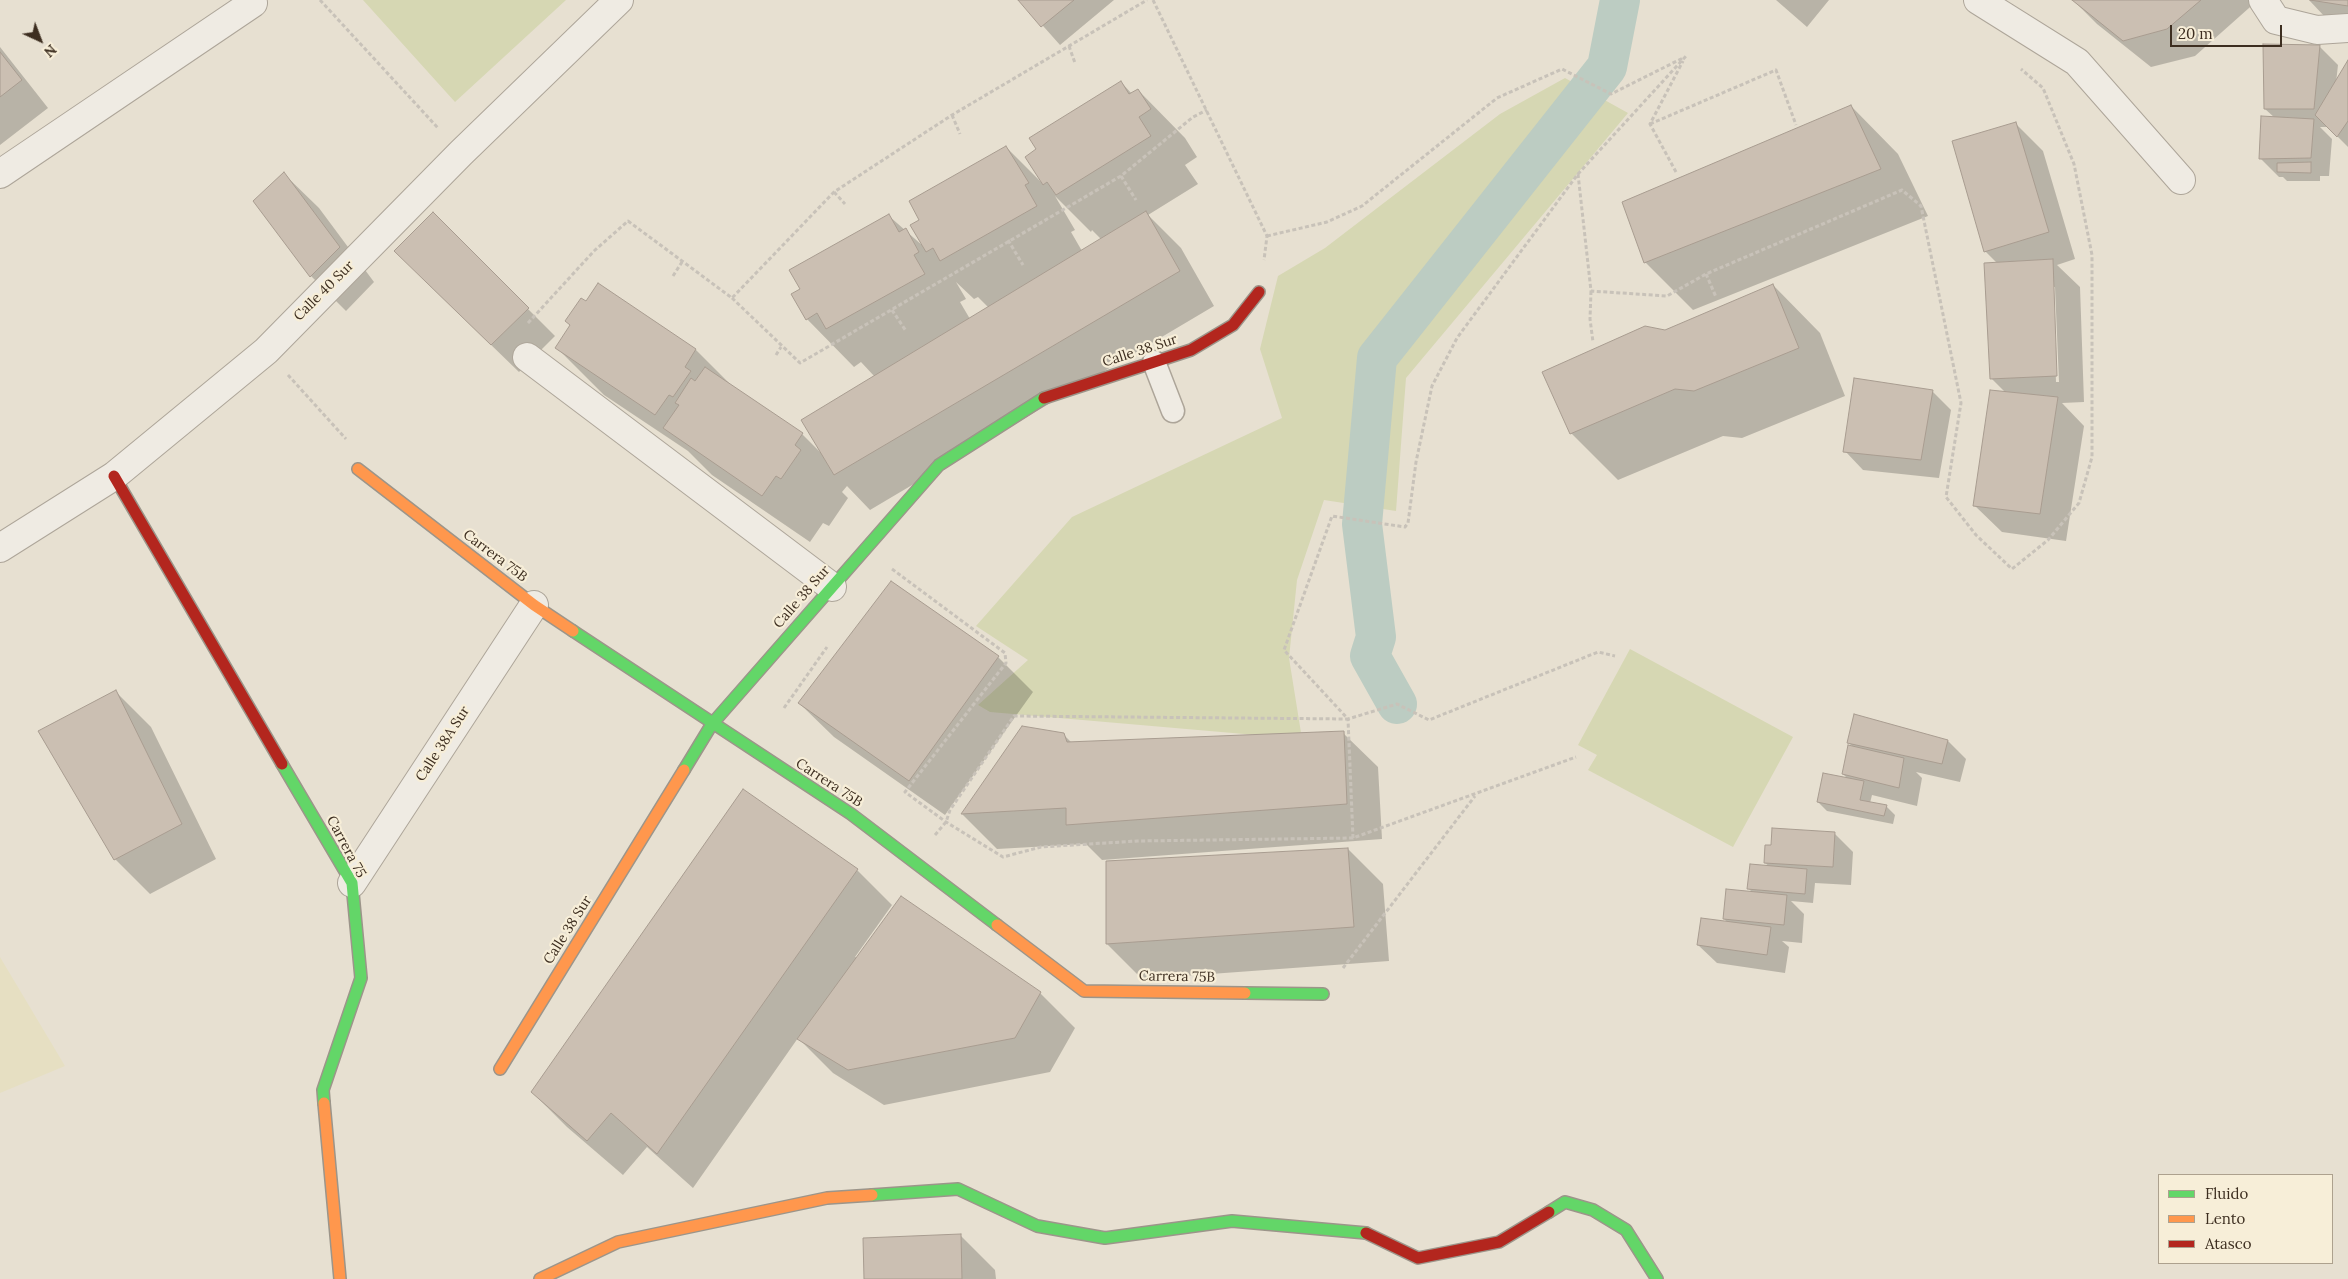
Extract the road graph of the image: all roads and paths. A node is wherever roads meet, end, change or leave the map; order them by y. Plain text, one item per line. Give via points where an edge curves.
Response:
1 (320, 0) edge
2 (619, 0) edge
3 (1147, 0) edge
4 (1153, 0) edge
5 (1978, 0) edge
6 (2262, 0) edge
7 (253, 3) dead end
8 (2348, 28) edge
9 (1069, 46) junction
10 (1686, 56) junction
11 (1075, 63) dead end
12 (2020, 69) dead end
13 (1207, 110) junction
14 (952, 115) junction
15 (1650, 124) junction
16 (1796, 125) dead end
17 (960, 134) dead end
18 (461, 153) junction
19 (1676, 172) dead end
20 (0, 174) edge
21 (1578, 174) junction
22 (1121, 176) junction
23 (2181, 180) dead end
24 (834, 192) junction
25 (1136, 200) dead end
26 (845, 204) dead end
27 (1008, 240) junction
28 (682, 262) junction
29 (1023, 265) dead end
30 (1706, 274) junction
31 (673, 276) dead end
32 (1592, 291) junction
33 (1259, 292) dead end
34 (1716, 297) dead end
35 (732, 298) junction
36 (892, 310) junction
37 (906, 330) dead end
38 (1593, 342) dead end
39 (781, 347) junction
40 (266, 350) junction
41 (776, 355) dead end
42 (527, 357) joint
43 (1154, 362) junction
44 (1173, 412) dead end
45 (358, 469) joint
46 (114, 476) junction
47 (0, 548) edge
48 (886, 564) dead end
49 (832, 586) junction
50 (534, 605) junction
51 (829, 644) dead end
52 (1615, 656) dead end
53 (784, 708) dead end
54 (1348, 719) junction
55 (712, 724) junction
56 (1576, 757) dead end
57 (1475, 796) junction
58 (946, 822) junction
59 (1354, 838) junction
60 (914, 862) junction
61 (352, 883) junction
62 (1323, 994) joint
63 (500, 1069) dead end
64 (340, 1279) edge
65 (540, 1279) edge
66 (1657, 1279) edge

1 - 18 path
2 - 18 street, Calle 40 Sur
3 - 9 path
4 - 13 path
5 - 23 street via 2077,62
6 - 8 street via 2276,20 2317,30
7 - 20 street
9 - 11 path
9 - 14 path
10 - 13 path via 1611,94 1562,70 1497,98 1362,206 1327,222 1267,236
10 - 15 path
10 - 21 path
12 - 30 path via 2043,88 2074,164 2092,255 2092,457 2079,503 2048,540 2012,569 1976,535 1946,497 1961,403 1921,206 1902,190
13 - 22 path via 1192,117
14 - 17 path
14 - 24 path
15 - 16 path via 1776,70
15 - 19 path
18 - 40 street, Calle 40 Sur
21 - 32 path
21 - 54 path via 1456,338 1432,386 1416,462 1408,523 1405,527 1332,516 1284,650
22 - 25 path
22 - 27 path
24 - 26 path
24 - 35 path
27 - 29 path
27 - 36 path
28 - 31 path
28 - 35 path
28 - 42 path via 628,221 594,251 511,342
30 - 32 path via 1667,296
30 - 34 path
32 - 38 path via 1590,319
33 - 43 street, Calle 38 Sur via 1233,326 1191,350
35 - 39 path
36 - 37 path
36 - 39 path via 800,363
39 - 41 path
40 - 45 path via 345,437
40 - 46 street, Calle 40 Sur
42 - 49 street
43 - 44 lane
43 - 49 street, Calle 38 Sur via 1044,398 939,464
45 - 50 street, Carrera 75B
46 - 47 street, Calle 40 Sur
46 - 61 street, Carrera 75
48 - 58 path via 1005,653 1006,663 905,792
49 - 55 street, Calle 38 Sur
50 - 55 street, Carrera 75B
50 - 61 street, Calle 38A Sur
51 - 53 path
52 - 54 path via 1598,652 1429,720 1397,704
54 - 58 path via 1014,716 950,810
54 - 59 path
55 - 60 street, Carrera 75B via 851,814
55 - 63 street, Calle 38 Sur
56 - 57 path
57 - 59 path
57 - 62 path
58 - 59 path via 1004,857 1041,847 1118,842
58 - 60 path
60 - 62 street, Carrera 75B via 1084,990
61 - 64 street, Carrera 75 via 361,978 323,1090
65 - 66 street via 618,1242 827,1198 958,1189 1037,1226 1105,1238 1232,1220 1363,1232 1418,1258 1498,1242 1566,1202 1593,1210 1626,1230

